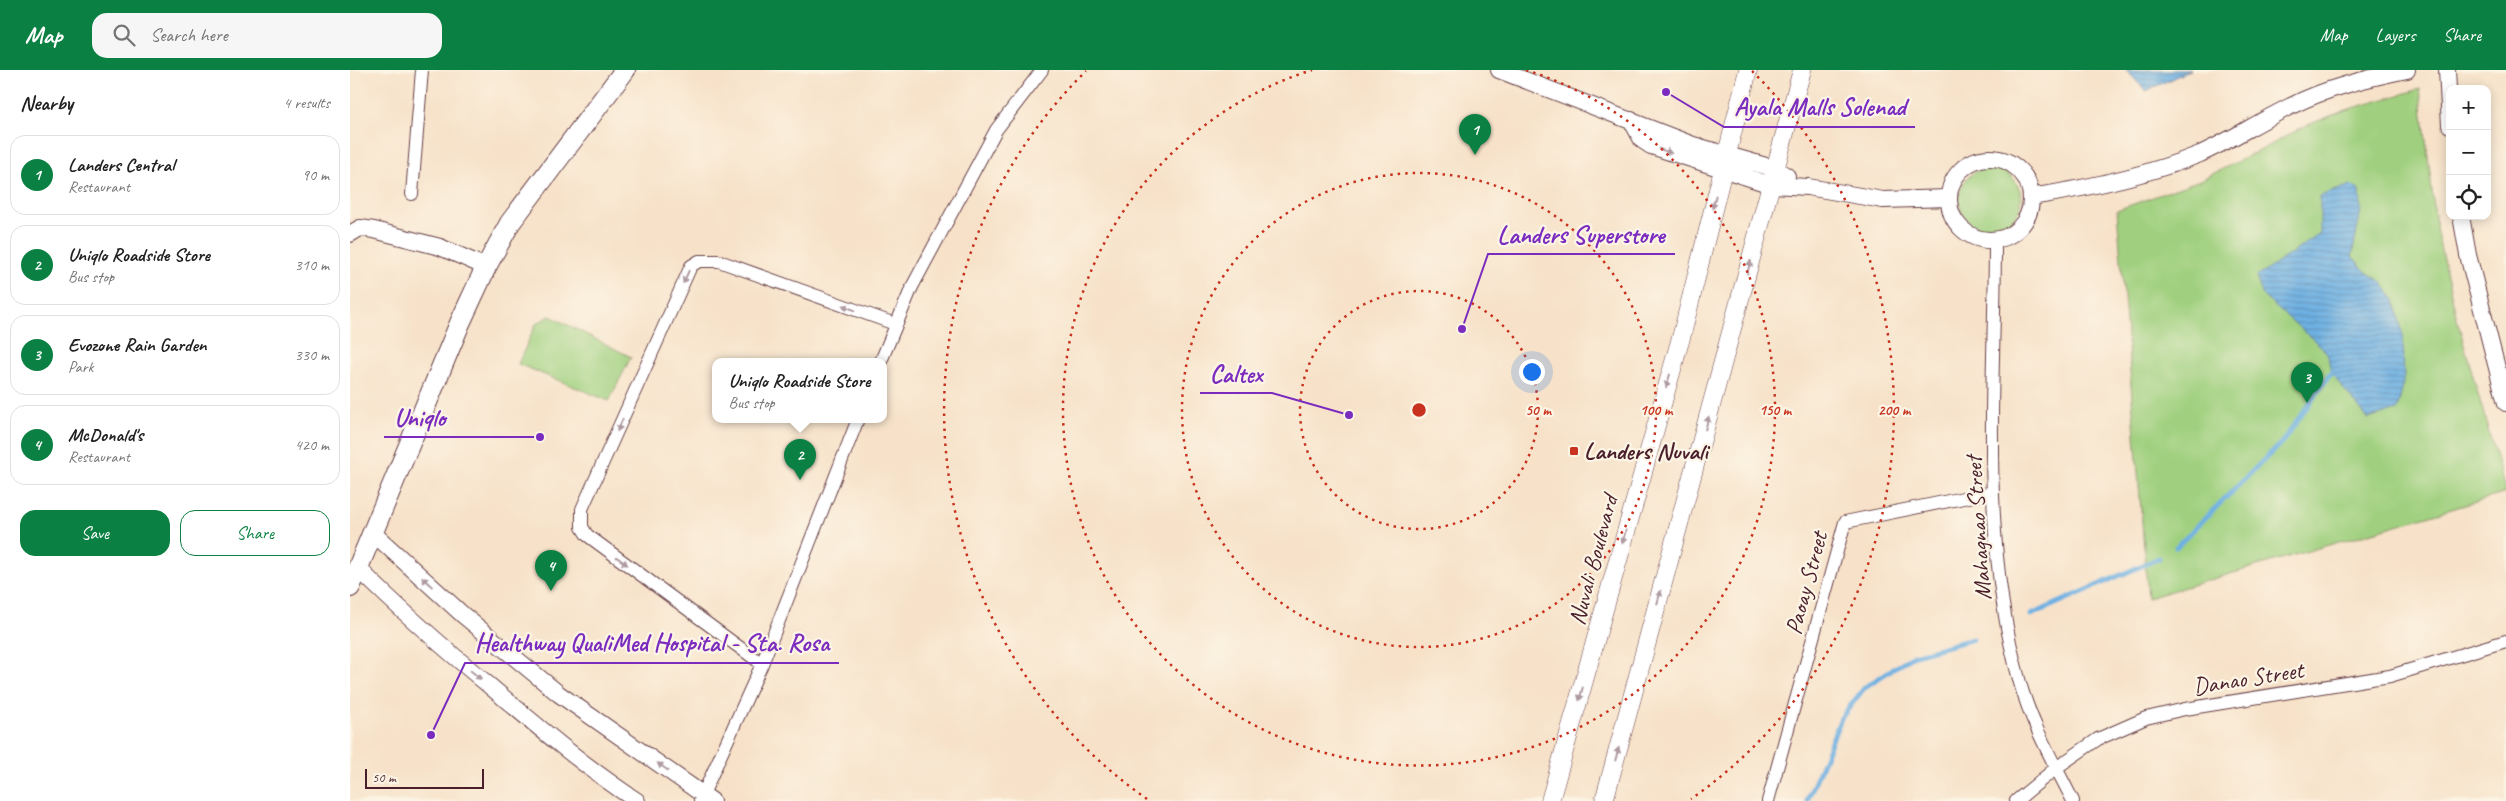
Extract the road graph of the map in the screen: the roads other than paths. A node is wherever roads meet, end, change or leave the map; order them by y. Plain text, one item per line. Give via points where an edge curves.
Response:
1 (422, 70) edge
2 (625, 70) edge
3 (1042, 70) edge
4 (1499, 70) edge
5 (1748, 70) edge
6 (1802, 70) edge
7 (2406, 70) edge
8 (2446, 70) edge
9 (2447, 85) edge
10 (1724, 163) junction
11 (1774, 177) junction
12 (412, 194) dead end
13 (2031, 197) junction
14 (1949, 198) junction
15 (2462, 220) edge
16 (350, 234) edge
17 (1995, 238) junction
18 (486, 267) junction
19 (895, 324) junction
20 (882, 358) edge
21 (2506, 403) edge
22 (856, 423) edge
23 (1994, 492) junction
24 (373, 533) junction
25 (358, 568) junction
26 (350, 587) edge
27 (2506, 641) edge
28 (762, 664) junction
29 (2056, 768) junction
30 (705, 799) edge
31 (637, 801) edge
32 (1550, 801) edge
33 (1604, 801) edge
34 (1768, 801) edge
35 (2016, 801) edge
36 (2073, 801) edge

1 - 12 street
2 - 18 main road via 510,223
3 - 19 street via 996,130
4 - 10 street via 1631,120
5 - 10 main road, Nuvali Boulevard
6 - 11 main road
7 - 13 street via 2338,88 2292,105 2199,154 2158,168 2104,184
8 - 9 street
10 - 11 street
10 -> 32 main road, Nuvali Boulevard via 1682,334
11 - 14 street via 1808,187 1883,200
33 -> 11 main road
13 - 14 street via 2020,171 2004,161 1986,158 1958,173
13 - 17 street via 2030,208 2021,226 2003,238
14 - 17 street via 1950,212 1967,233 1979,239
15 - 21 street
16 - 18 street via 360,228 374,230 440,247
17 - 23 street, Mahagnao Street
18 - 24 main road
19 - 20 street
19 -> 28 street via 719,261 698,261 691,266 582,509 582,527 587,535
22 - 28 street
23 - 29 street, Mahagnao Street via 1996,557 2020,684
23 - 34 street, Paoay Street via 1845,522
24 - 25 main road
30 -> 24 street via 559,694 463,615
25 - 26 main road
25 -> 31 street via 439,644 534,724
27 - 29 street, Danao Street via 2390,676 2146,718 2098,739
28 - 30 street
29 - 35 street, Danao Street
29 - 36 street, Mahagnao Street

